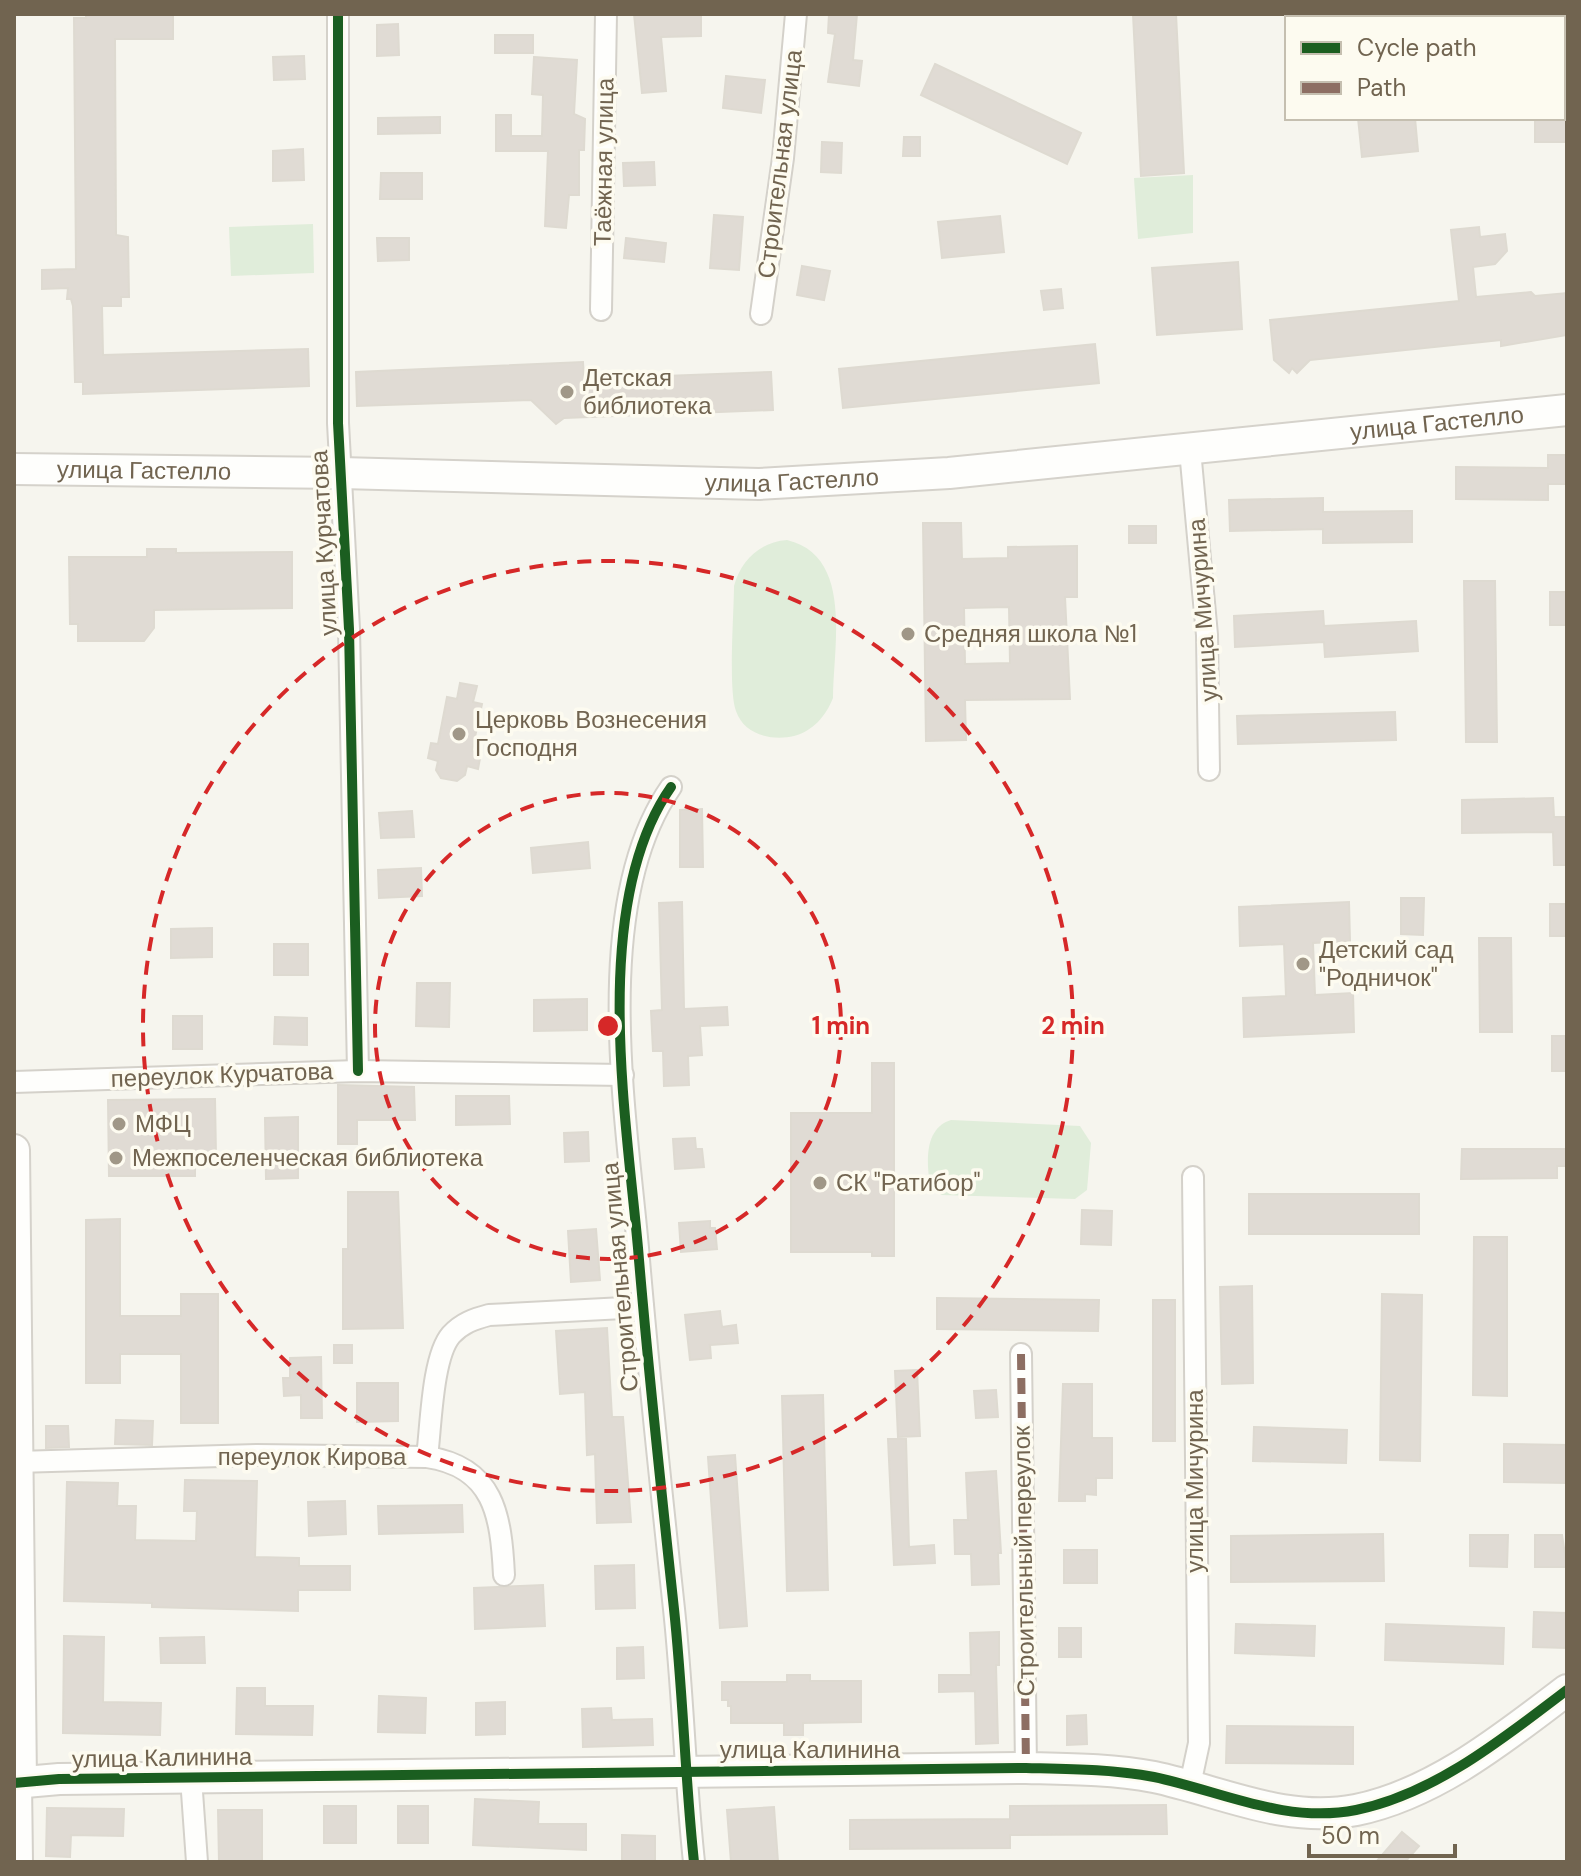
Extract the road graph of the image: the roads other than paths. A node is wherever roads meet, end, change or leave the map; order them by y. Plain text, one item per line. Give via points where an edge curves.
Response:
1 (338, 14) edge
2 (606, 14) edge
3 (796, 14) edge
4 (601, 310) dead end
5 (761, 314) dead end
6 (1567, 410) edge
7 (1190, 450) junction
8 (14, 469) edge
9 (341, 473) junction
10 (1209, 770) dead end
11 (671, 787) dead end
12 (358, 1071) junction
13 (623, 1075) junction
14 (14, 1082) edge
15 (14, 1150) edge
16 (1193, 1177) dead end
17 (643, 1307) junction
18 (1021, 1354) dead end
19 (15, 1363) edge
20 (427, 1457) junction
21 (17, 1462) junction
22 (504, 1575) dead end
23 (1567, 1690) edge
24 (1026, 1768) junction
25 (687, 1772) junction
26 (191, 1778) junction
27 (18, 1783) edge
28 (1190, 1785) junction
29 (22, 1862) edge
30 (197, 1862) edge
31 (694, 1862) edge

1 - 9 street, улица Курчатова
2 - 4 street, Таёжная улица
3 - 5 street, Строительная улица
6 - 7 street, улица Гастелло
7 - 9 street, улица Гастелло via 900,477 759,484
7 - 10 street, улица Мичурина via 1207,635
8 - 9 street, улица Гастелло
9 - 12 street, улица Курчатова
11 - 13 street, Строительная улица via 643,843 629,900 620,1001
12 - 13 street, переулок Курчатова
12 - 14 street, переулок Курчатова
13 - 17 street, Строительная улица
15 - 19 street
16 - 28 street, улица Мичурина via 1199,1743
17 - 20 street, переулок Кирова via 489,1315 467,1321 441,1355
17 - 25 street, Строительная улица
18 - 24 street, Строительный переулок
19 - 21 street
20 - 21 street, переулок Кирова via 257,1455
20 - 22 street via 465,1467 482,1482 497,1524
21 - 27 street
23 - 28 street, улица Калинина via 1439,1777 1358,1810 1285,1810
24 - 25 street, улица Калинина
24 - 28 street, улица Калинина via 1104,1770
25 - 26 street, улица Калинина
25 - 31 street, Строительная улица
26 - 27 street, улица Калинина
26 - 30 street
27 - 29 street

